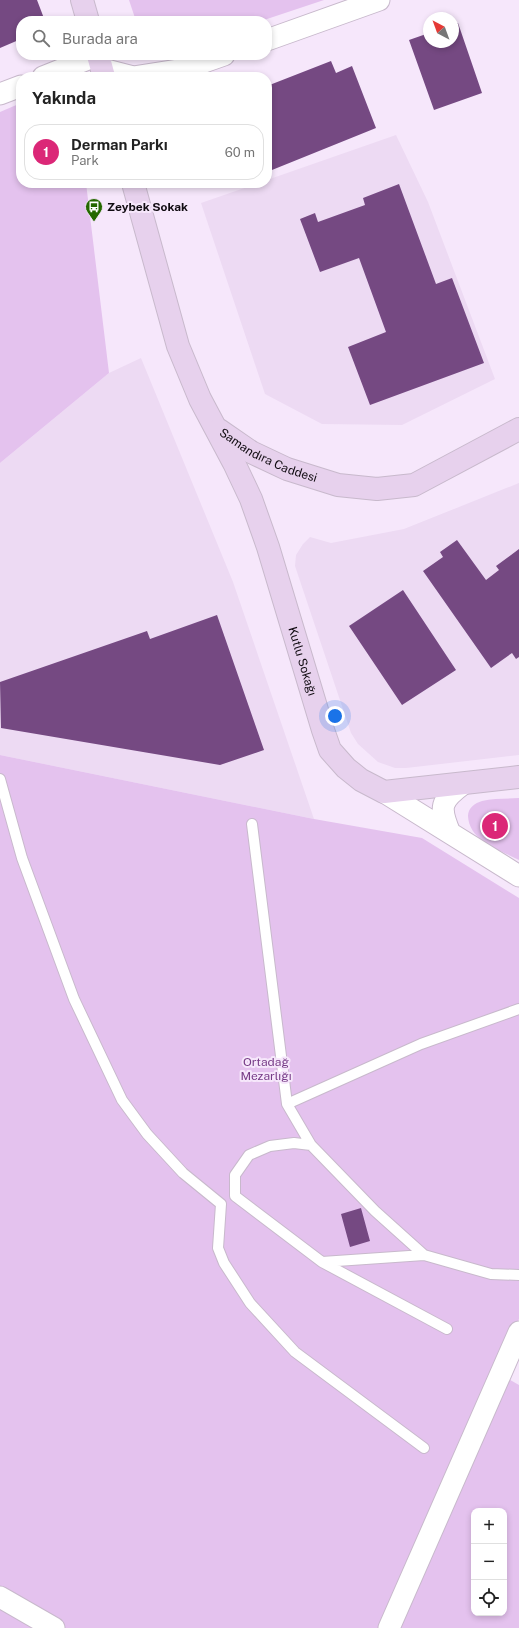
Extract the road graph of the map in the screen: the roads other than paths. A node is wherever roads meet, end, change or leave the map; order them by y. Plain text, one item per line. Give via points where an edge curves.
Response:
1 (82, 0) edge
2 (379, 0) edge
3 (87, 16) edge
4 (272, 38) edge
5 (210, 60) edge
6 (100, 64) edge
7 (65, 72) edge
8 (120, 72) edge
9 (165, 72) edge
10 (16, 88) edge
11 (0, 94) edge
12 (134, 188) edge
13 (216, 428) junction
14 (519, 429) edge
15 (0, 778) edge
16 (519, 778) edge
17 (463, 784) junction
18 (384, 792) junction
19 (252, 824) dead end
20 (450, 833) junction
21 (519, 876) edge
22 (519, 1009) edge
23 (287, 1104) junction
24 (311, 1145) junction
25 (235, 1196) junction
26 (221, 1204) junction
27 (424, 1255) junction
28 (322, 1262) junction
29 (519, 1275) edge
30 (447, 1329) dead end
31 (519, 1332) edge
32 (514, 1354) edge
33 (424, 1448) dead end
34 (0, 1597) edge
35 (54, 1628) edge
36 (389, 1628) edge

1 - 3 main road
2 - 4 street
5 - 9 street via 184,69
6 - 7 street
6 - 8 street
10 - 11 street
12 - 13 main road, Samandıra Caddesi via 178,346 193,385
13 - 14 main road, Samandıra Caddesi via 251,452 286,469 338,485 377,489 414,485
13 - 18 main road, Kutlu Sokağı via 251,500 266,542 330,750 361,780
15 - 26 lane via 22,858 74,999 122,1100 147,1134 184,1173
16 - 17 main road
17 - 18 main road
17 - 20 street via 450,793 443,804 443,816
18 - 20 street
19 - 23 lane
20 - 21 street
22 - 23 lane via 421,1044
23 - 24 lane
24 - 25 lane via 294,1143 270,1146 249,1155 235,1175
24 - 27 lane via 374,1211
25 - 26 lane
25 - 28 lane
26 - 33 lane via 218,1248 224,1263 250,1303 295,1352
27 - 28 lane
27 - 29 lane via 491,1274
28 - 30 lane
31 - 32 street
32 - 36 street
34 - 35 street

